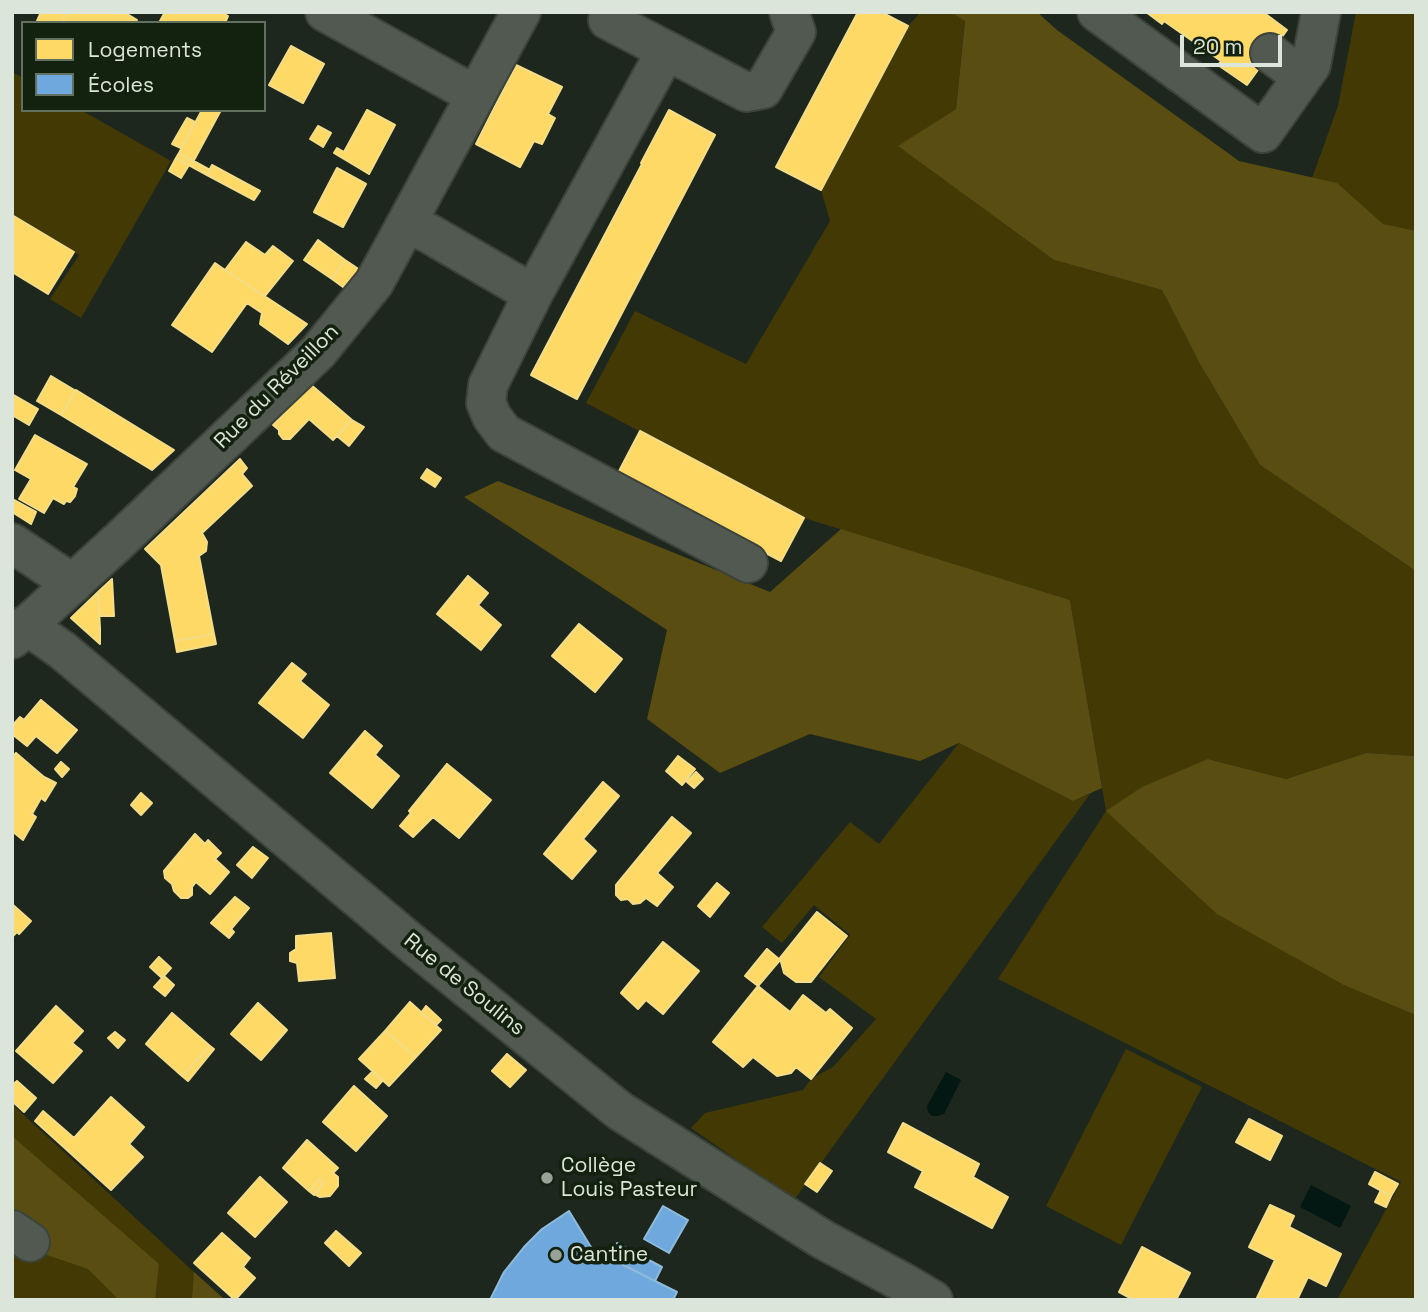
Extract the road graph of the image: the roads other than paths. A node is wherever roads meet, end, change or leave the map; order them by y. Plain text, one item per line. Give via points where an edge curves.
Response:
1 (325, 12) edge
2 (521, 12) edge
3 (789, 12) edge
4 (1097, 12) edge
5 (1321, 12) edge
6 (604, 15) edge
7 (666, 51) junction
8 (1270, 53) dead end
9 (1302, 77) junction
10 (475, 95) junction
11 (407, 223) junction
12 (533, 294) junction
13 (12, 543) edge
14 (748, 563) dead end
15 (72, 584) junction
16 (19, 632) edge
17 (933, 1300) edge

1 - 10 street
2 - 10 street, Rue du Réveillon
3 - 7 street via 796,32 763,89 746,92
4 - 9 street via 1263,133
5 - 9 street via 1311,65
6 - 7 street
7 - 12 street
8 - 9 street
10 - 11 street, Rue du Réveillon
11 - 12 street
11 - 15 street, Rue du Réveillon via 374,284 318,352
12 - 14 street via 488,385 486,403 504,433
13 - 15 street
15 - 16 street, Rue du Réveillon
16 - 17 street, Rue de Soulins via 62,650 620,1111 822,1239

